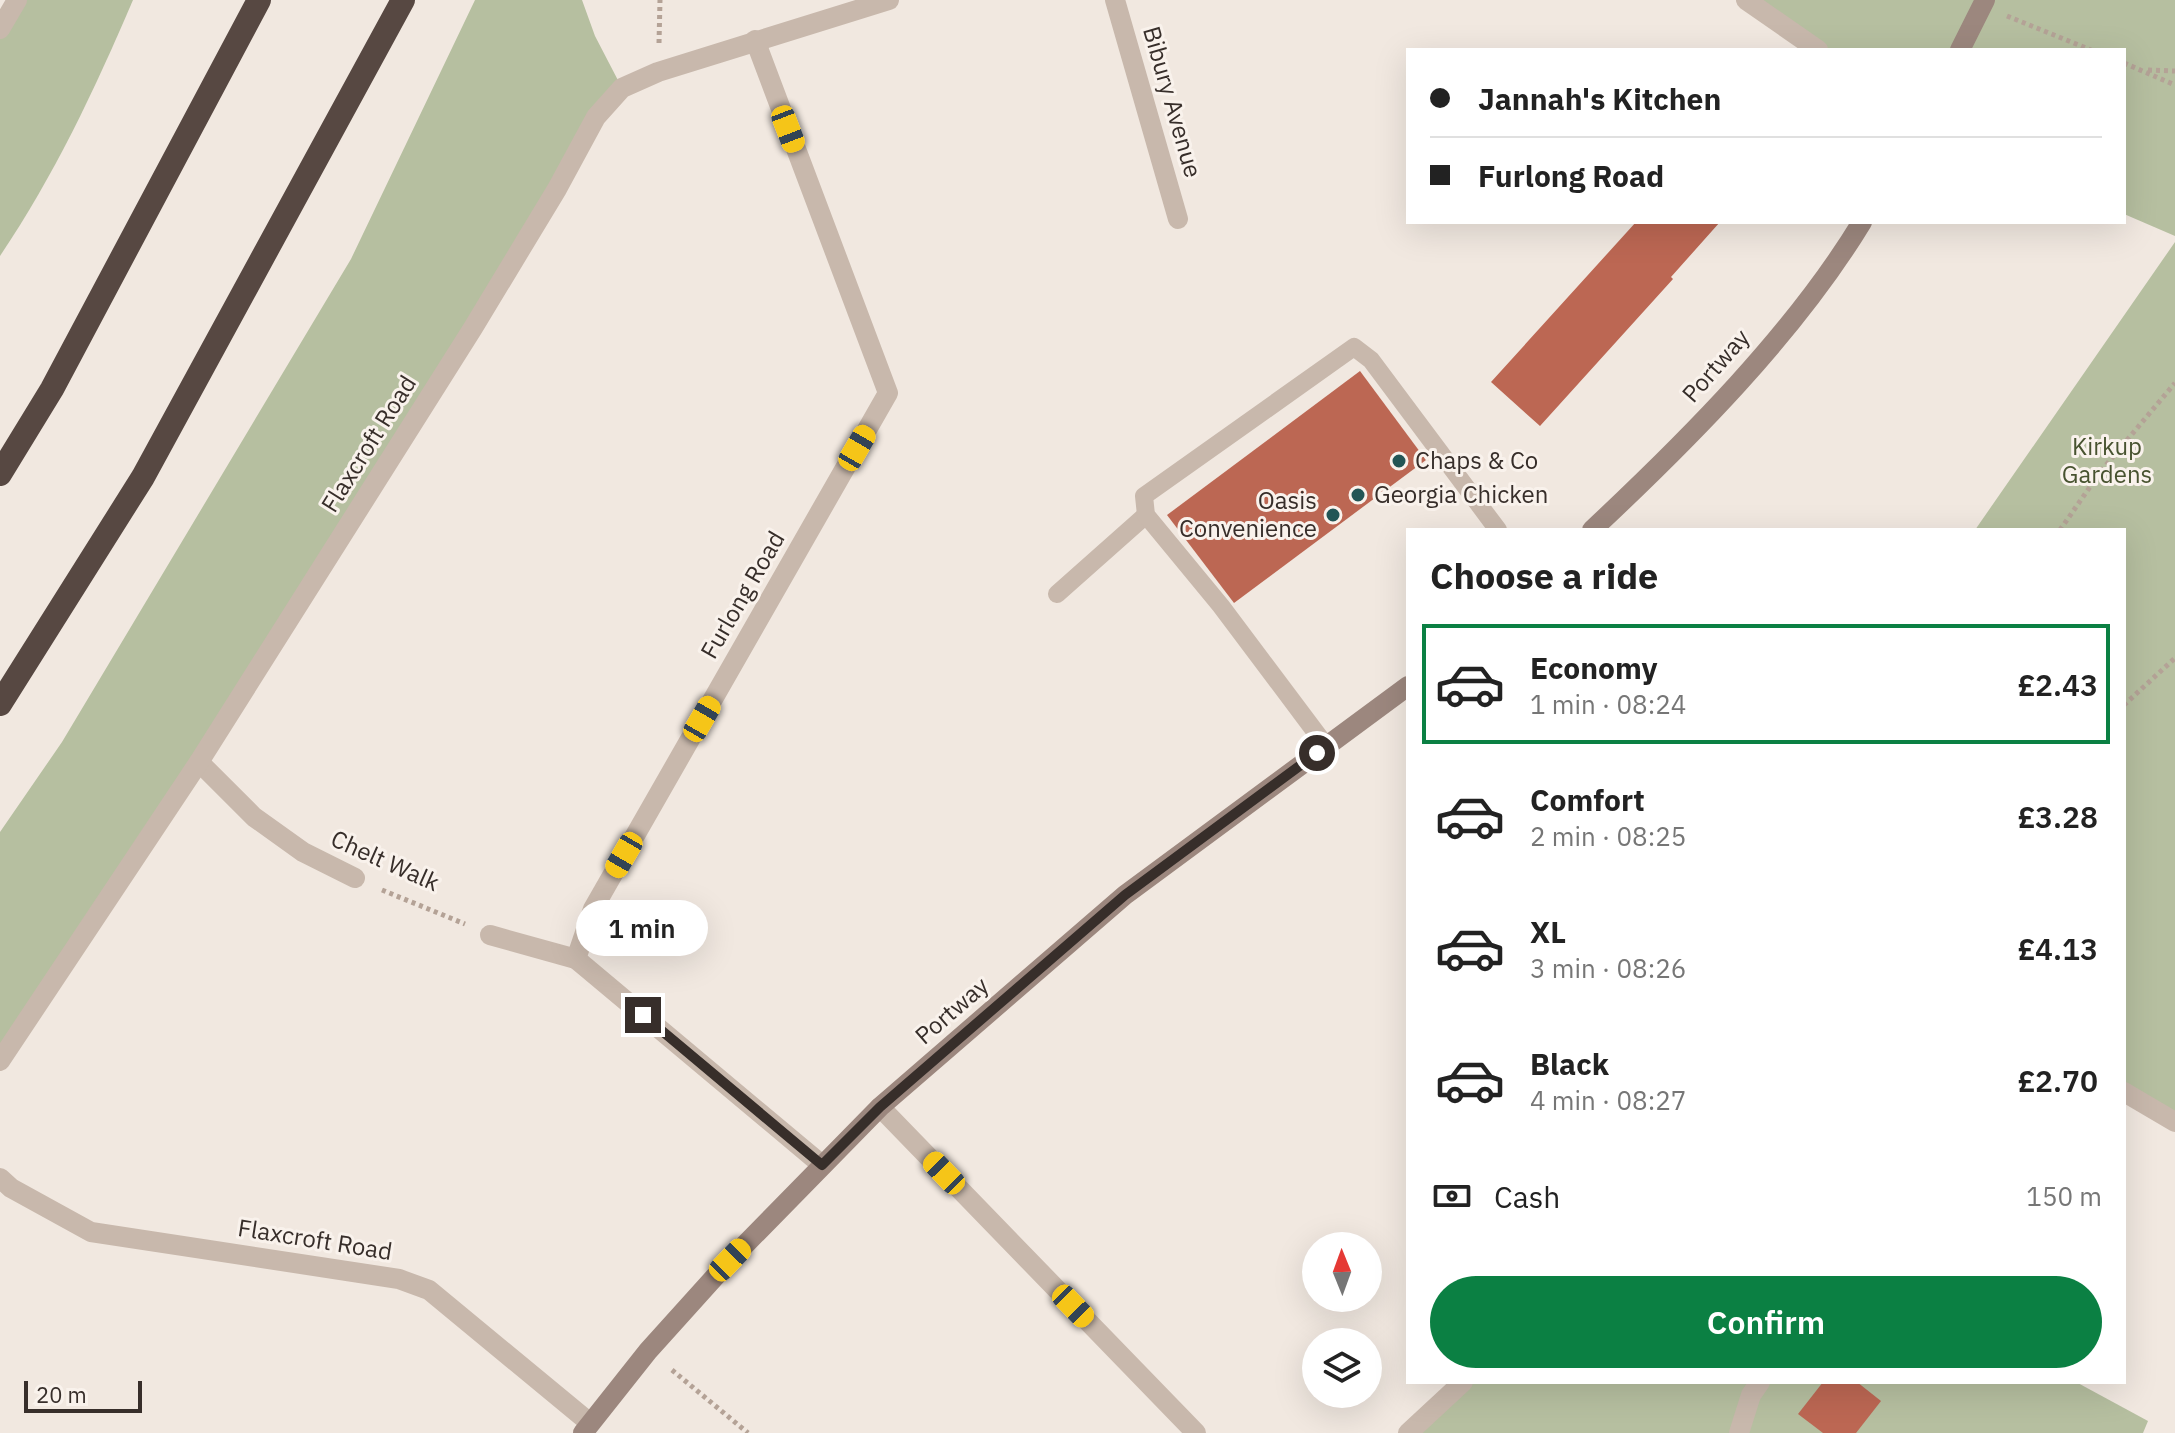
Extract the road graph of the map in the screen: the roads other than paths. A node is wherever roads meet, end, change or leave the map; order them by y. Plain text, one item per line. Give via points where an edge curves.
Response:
1 (17, 0) edge
2 (259, 0) edge
3 (403, 0) edge
4 (889, 0) edge
5 (1115, 0) edge
6 (1746, 0) edge
7 (1984, 3) edge
8 (0, 29) edge
9 (755, 40) junction
10 (1815, 48) edge
11 (1961, 48) edge
12 (1178, 219) dead end
13 (1861, 224) edge
14 (0, 474) edge
15 (1146, 515) junction
16 (1497, 528) edge
17 (1594, 528) edge
18 (1057, 594) dead end
19 (1406, 687) edge
20 (0, 704) edge
21 (1326, 746) junction
22 (199, 762) junction
23 (355, 878) road end
24 (490, 935) road end
25 (576, 959) junction
26 (0, 1061) edge
27 (2126, 1093) edge
28 (880, 1107) junction
29 (2175, 1122) edge
30 (822, 1165) junction
31 (0, 1178) edge
32 (1461, 1384) edge
33 (1759, 1384) edge
34 (586, 1428) edge
35 (1196, 1433) edge
36 (1408, 1433) edge
37 (1739, 1433) edge

1 - 8 street
2 - 14 highway via 52,389
3 - 20 highway via 143,477
4 - 9 street, Flaxcroft Road
5 - 12 street, Bibury Avenue
6 - 10 street
7 - 11 street
9 - 22 street, Flaxcroft Road via 622,88 596,117 473,328
9 - 25 street, Furlong Road via 888,393 593,909
13 - 17 street, Portway via 1832,271 1692,434
15 - 16 lane via 1144,496 1354,347 1371,360
15 - 18 lane
15 - 21 lane
19 - 21 street, Portway
21 - 28 street, Portway via 1125,895
22 - 23 street, Chelt Walk via 254,817 303,852
22 - 26 street, Flaxcroft Road
24 - 25 street
25 - 30 street
27 - 29 street
28 - 30 street, Portway
28 - 35 street
30 - 34 street, Portway via 648,1351
31 - 34 street, Flaxcroft Road via 91,1232 399,1279 429,1290
32 - 36 street
33 - 37 street

